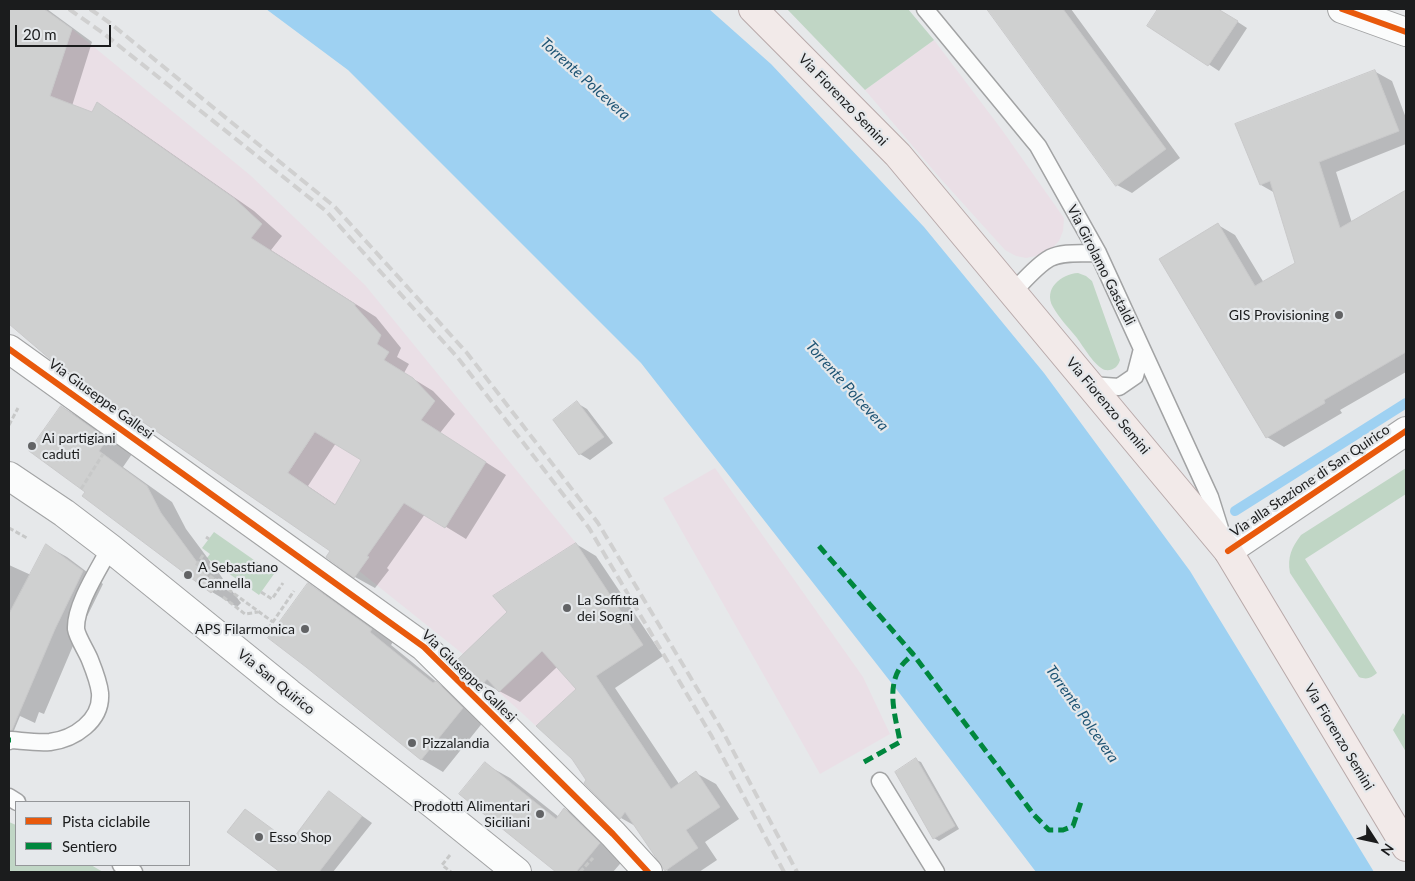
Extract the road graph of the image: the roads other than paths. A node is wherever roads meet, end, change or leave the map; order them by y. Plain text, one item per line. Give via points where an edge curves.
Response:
1 (753, 9) edge
2 (925, 9) edge
3 (1342, 9) edge
4 (1406, 32) edge
5 (1098, 253) junction
6 (1012, 293) junction
7 (9, 349) edge
8 (1142, 349) junction
9 (1091, 385) junction
10 (1406, 431) edge
11 (9, 476) edge
12 (110, 548) junction
13 (1228, 551) junction
14 (9, 741) edge
15 (880, 781) dead end
16 (1406, 847) edge
17 (123, 866) edge
18 (134, 872) edge
19 (517, 872) edge
20 (648, 872) edge
21 (936, 872) edge

1 - 6 main road, Via Fiorenzo Semini via 898,155
2 - 5 lane, Via Girolamo Gastaldi via 1038,146
3 - 4 street
5 - 6 lane via 1050,258
5 - 8 lane, Via Girolamo Gastaldi
6 - 9 main road, Via Fiorenzo Semini
7 - 20 street, Via Giuseppe Gallesi via 176,473 424,647
8 - 9 lane via 1135,376 1119,387
8 - 13 lane, Via Girolamo Gastaldi via 1210,497
9 - 13 main road, Via Fiorenzo Semini
10 - 13 street, Via alla Stazione di San Quirico
11 - 12 street, Via San Quirico
12 - 14 lane via 82,601 76,629 91,661 100,694 97,711 87,726 61,740
12 - 19 street, Via San Quirico via 288,693
13 - 16 main road, Via Fiorenzo Semini
15 - 21 lane
17 - 18 lane

